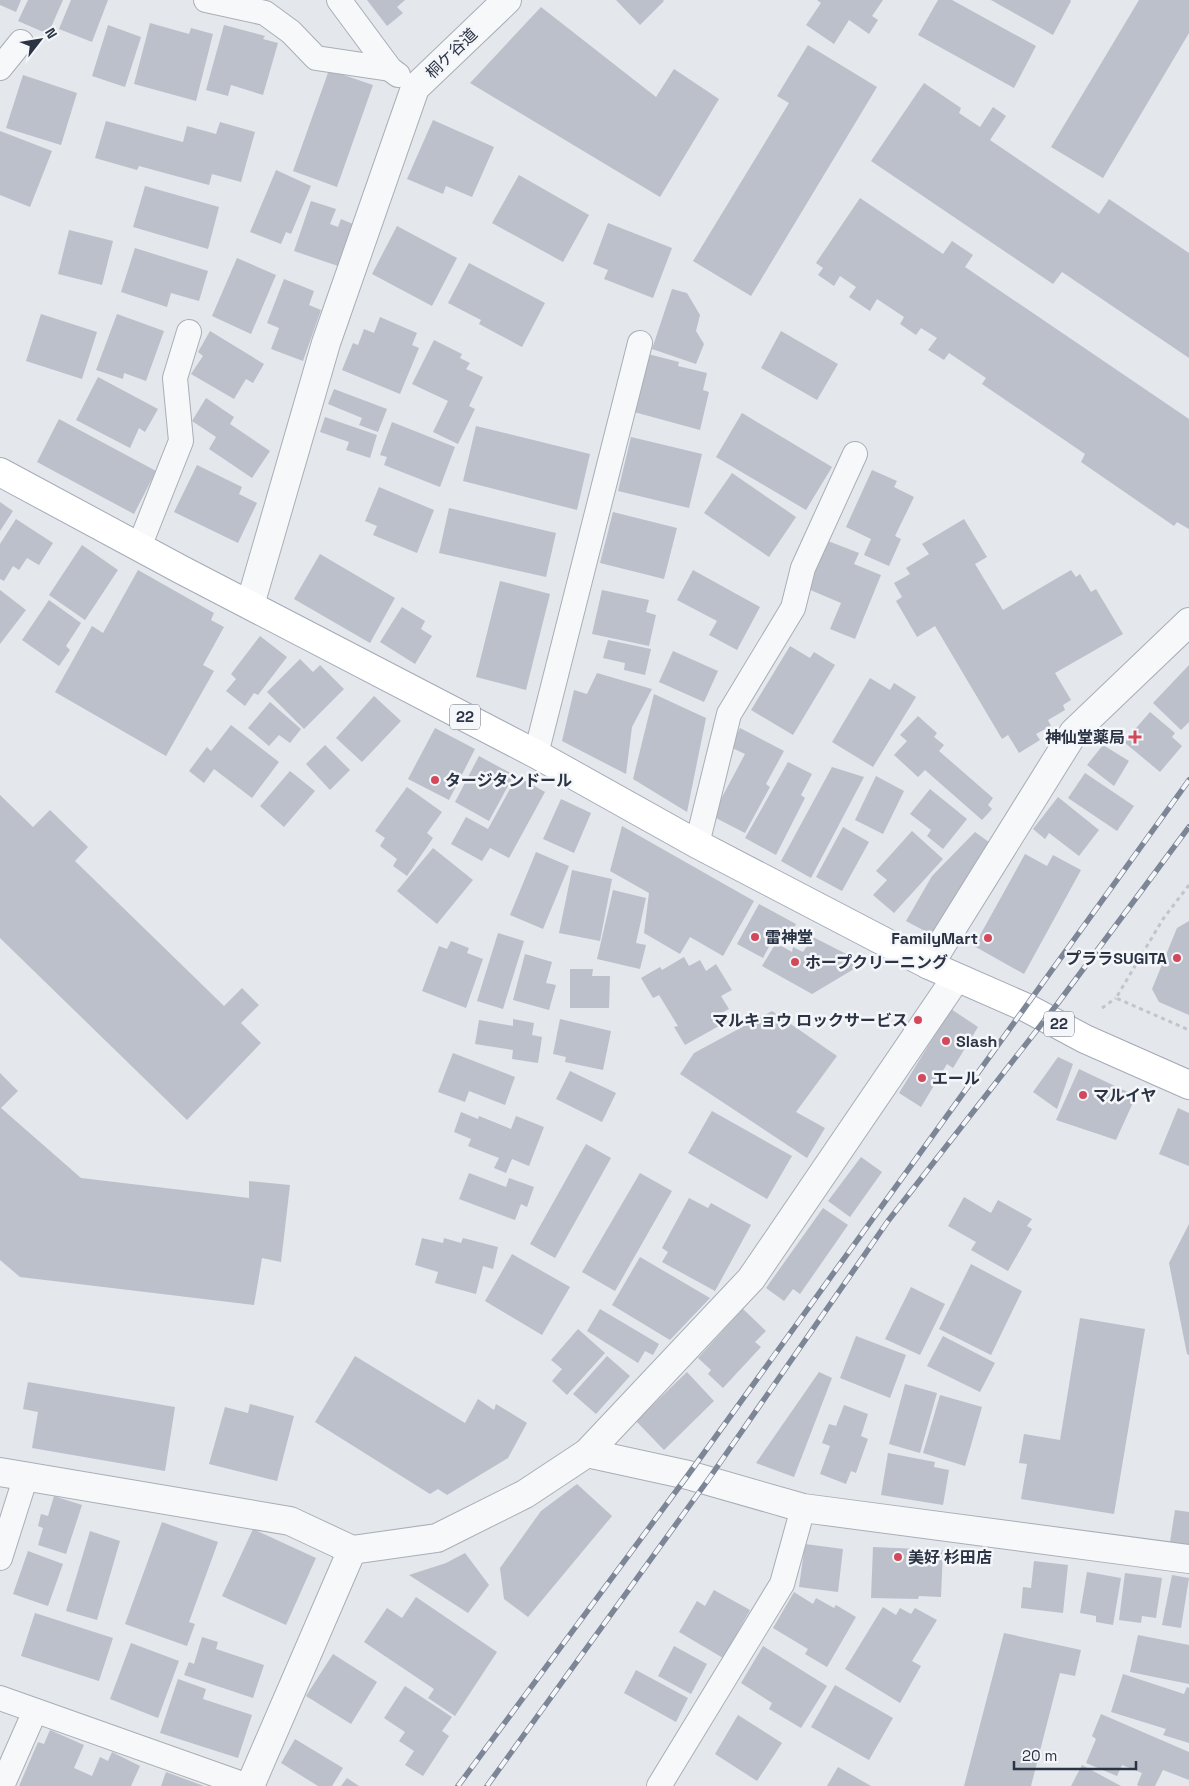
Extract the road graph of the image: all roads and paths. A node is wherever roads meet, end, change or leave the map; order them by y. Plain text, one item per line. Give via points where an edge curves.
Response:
1 (206, 0) edge
2 (339, 0) edge
3 (507, 0) edge
4 (21, 42) dead end
5 (0, 68) edge
6 (390, 69) junction
7 (415, 88) junction
8 (189, 332) dead end
9 (640, 343) dead end
10 (855, 454) dead end
11 (0, 472) edge
12 (139, 547) junction
13 (250, 604) junction
14 (1189, 622) edge
15 (536, 754) junction
16 (697, 844) junction
17 (1189, 885) edge
18 (929, 965) junction
19 (956, 978) junction
20 (1189, 1030) edge
21 (1189, 1086) edge
22 (587, 1454) junction
23 (13, 1474) edge
24 (803, 1508) junction
25 (352, 1550) junction
26 (0, 1558) edge
27 (1189, 1559) edge
28 (0, 1698) edge
29 (34, 1711) junction
30 (2, 1786) edge
31 (244, 1786) edge
32 (250, 1786) edge
33 (659, 1786) edge

1 - 6 lane via 265,13 291,32 316,58
2 - 6 lane, 桐ケ谷道
3 - 7 street, 桐ケ谷道
4 - 5 lane
6 - 7 lane, 桐ケ谷道
7 - 13 street via 326,343
8 - 12 lane via 175,378 181,441
9 - 15 lane
10 - 16 lane via 803,568 793,608 729,714
11 - 12 main road, 22
12 - 13 main road, 22
13 - 15 main road, 22
14 - 18 street via 1074,732
15 - 16 main road, 22
16 - 18 main road, 22
17 - 20 path via 1163,920 1116,998
18 - 19 main road, 22
19 - 21 main road, 22 via 1027,1008
19 - 22 street via 751,1279
22 - 24 street via 688,1475
22 - 25 street via 525,1494 437,1538
23 - 25 street via 290,1521
23 - 26 lane
24 - 27 street
24 - 33 lane via 782,1584
25 - 32 street
28 - 29 lane
29 - 30 lane
29 - 31 lane

